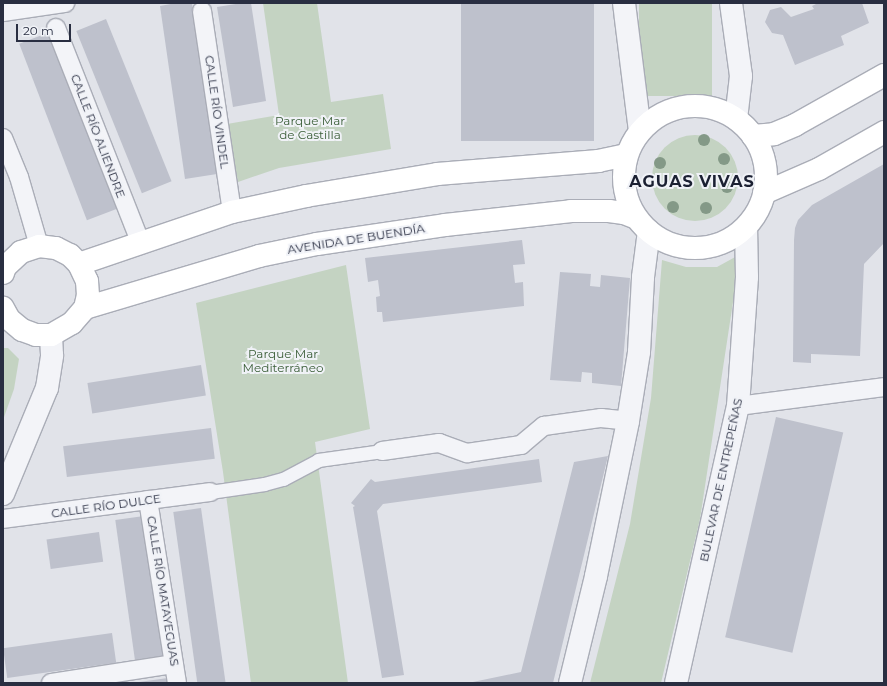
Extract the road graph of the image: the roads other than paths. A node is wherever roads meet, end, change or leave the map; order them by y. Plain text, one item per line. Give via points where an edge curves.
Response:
1 (65, 3) edge
2 (624, 3) edge
3 (732, 3) edge
4 (202, 11) dead end
5 (3, 12) edge
6 (56, 28) dead end
7 (884, 75) edge
8 (736, 119) junction
9 (640, 131) junction
10 (884, 132) edge
11 (754, 136) junction
12 (3, 138) edge
13 (626, 155) junction
14 (764, 193) junction
15 (232, 212) junction
16 (641, 224) junction
17 (746, 227) junction
18 (141, 244) junction
19 (39, 246) junction
20 (80, 264) junction
21 (3, 273) edge
22 (85, 308) junction
23 (5, 316) edge
24 (51, 335) junction
25 (884, 387) edge
26 (738, 406) junction
27 (628, 421) junction
28 (382, 451) joint
29 (210, 492) joint
30 (3, 494) edge
31 (148, 500) junction
32 (3, 519) edge
33 (174, 664) junction
34 (51, 683) edge
35 (177, 683) edge
36 (570, 683) edge
37 (676, 683) edge

1 - 5 street
2 - 9 street
3 - 8 street via 741,76
4 - 15 street, CALLE RÍO VINDEL
6 - 18 street, CALLE RÍO ALIENDRE
7 - 11 main road via 795,125 774,134
8 - 9 main road via 720,110 687,106 672,109 655,118
8 - 11 main road
9 - 13 main road
10 - 14 main road via 819,168
11 - 14 main road via 765,164
12 - 19 street via 19,177
13 - 15 main road via 598,161 437,174 306,196
13 - 16 main road via 623,171 628,203
14 - 17 main road via 756,213
15 - 18 main road
16 - 17 main road via 659,239 674,246 694,248 714,246 730,239
16 - 22 main road, AVENIDA DE BUENDÍA via 624,213 609,210 571,211 445,224 259,256
16 - 27 street via 643,277 639,352
17 - 26 street, BULEVAR DE ENTREPEÑAS via 747,277
18 - 20 main road
19 - 20 main road via 56,248 70,254
19 - 21 main road via 21,252 5,267
20 - 22 main road via 87,281 88,295
22 - 24 main road via 72,323
23 - 24 main road via 22,330 36,335
24 - 30 street via 52,355 47,388
25 - 26 street
26 - 37 street, BULEVAR DE ENTREPEÑAS
27 - 28 street via 600,418 544,426 521,445 467,453 439,443
27 - 36 street via 596,576
28 - 29 street via 318,460 283,479
29 - 31 street, CALLE RÍO DULCE
31 - 32 street, CALLE RÍO DULCE
31 - 33 street, CALLE RÍO MATAYEGUAS
33 - 34 street
33 - 35 street, CALLE RÍO MATAYEGUAS

